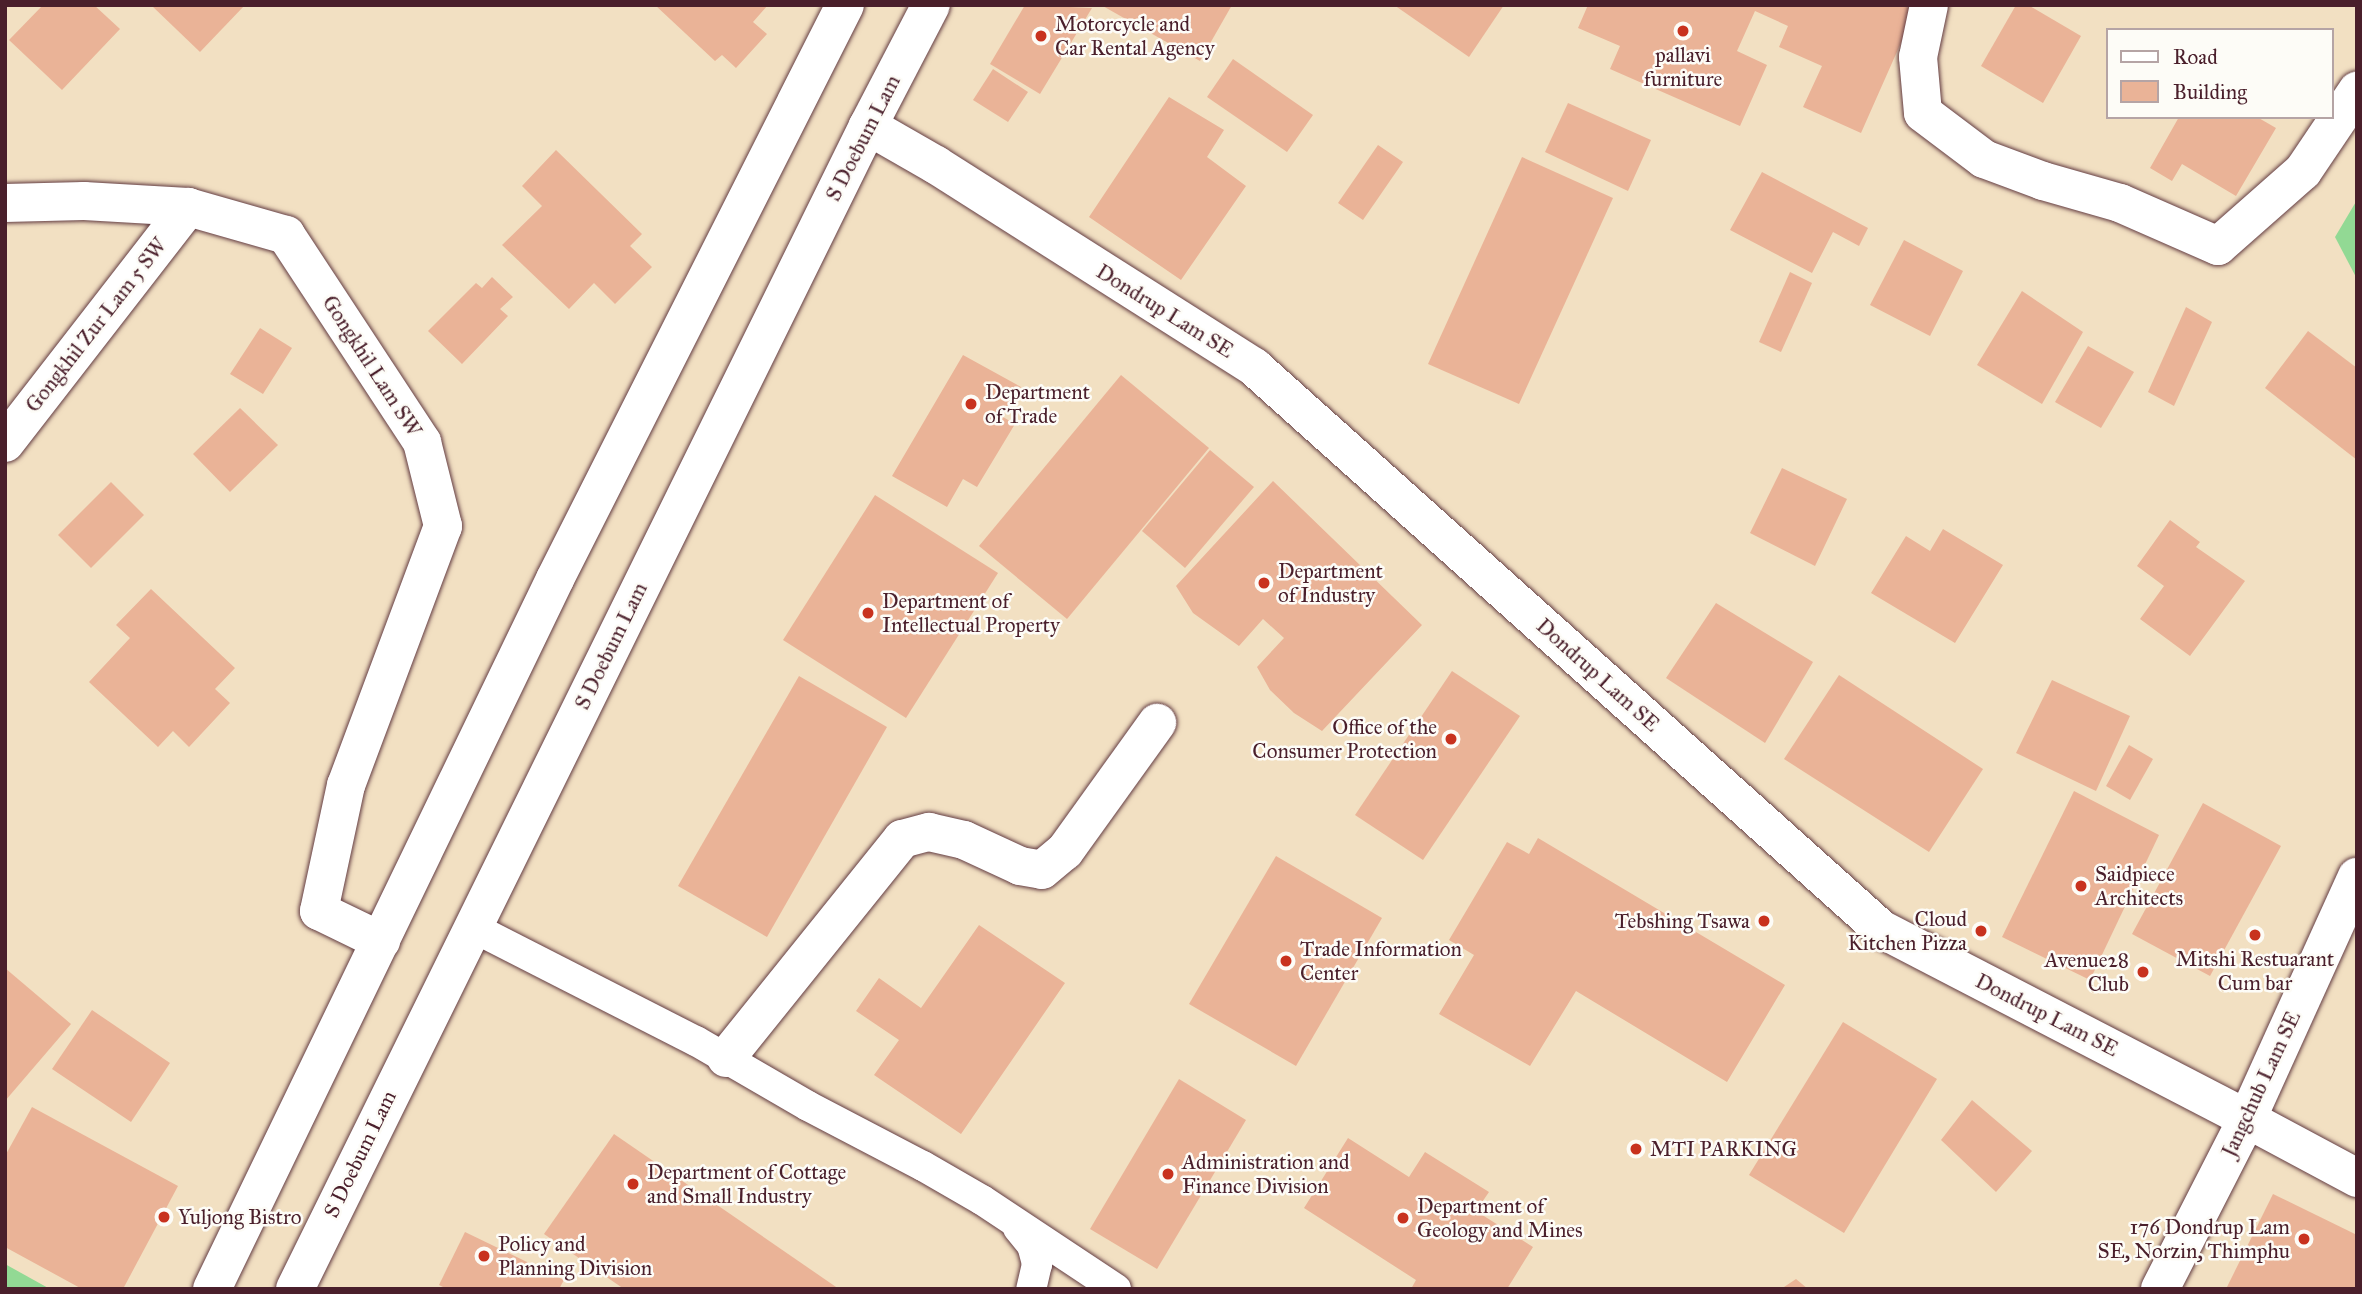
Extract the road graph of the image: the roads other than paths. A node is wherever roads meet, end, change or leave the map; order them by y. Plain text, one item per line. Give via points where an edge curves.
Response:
1 (845, 5) edge
2 (931, 5) edge
3 (1929, 5) edge
4 (2357, 92) edge
5 (868, 126) junction
6 (5, 203) edge
7 (188, 207) junction
8 (5, 443) edge
9 (1157, 723) dead end
10 (2357, 877) edge
11 (472, 927) junction
12 (381, 941) junction
13 (726, 1058) junction
14 (2247, 1119) junction
15 (2357, 1178) edge
16 (1013, 1222) junction
17 (212, 1289) edge
18 (295, 1289) edge
19 (1031, 1289) edge
20 (1115, 1289) edge
21 (2160, 1289) edge

1 - 12 street via 555,579
2 - 5 street, S Doebum Lam
3 - 4 street via 1918,57 1923,113 1984,159 2120,203 2218,246 2304,171
5 - 11 street, S Doebum Lam
5 - 14 street, Dondrup Lam SE via 1254,367 1881,929
6 - 7 street, Gongkhil Lam SW via 84,201
7 - 8 street, Gongkhil Zur Lam 5 SW
7 - 12 street, Gongkhil Lam SW via 286,235 422,442 443,526 346,785 319,911
9 - 13 street via 1065,851 1042,870 929,832 902,839
10 - 14 street, Jangchub Lam SE
11 - 13 lane
11 - 18 street, S Doebum Lam
12 - 17 street
13 - 16 lane via 923,1166
14 - 15 street, Dondrup Lam SE
14 - 21 street, Jangchub Lam SE
16 - 19 lane via 1032,1245 1037,1265
16 - 20 lane

